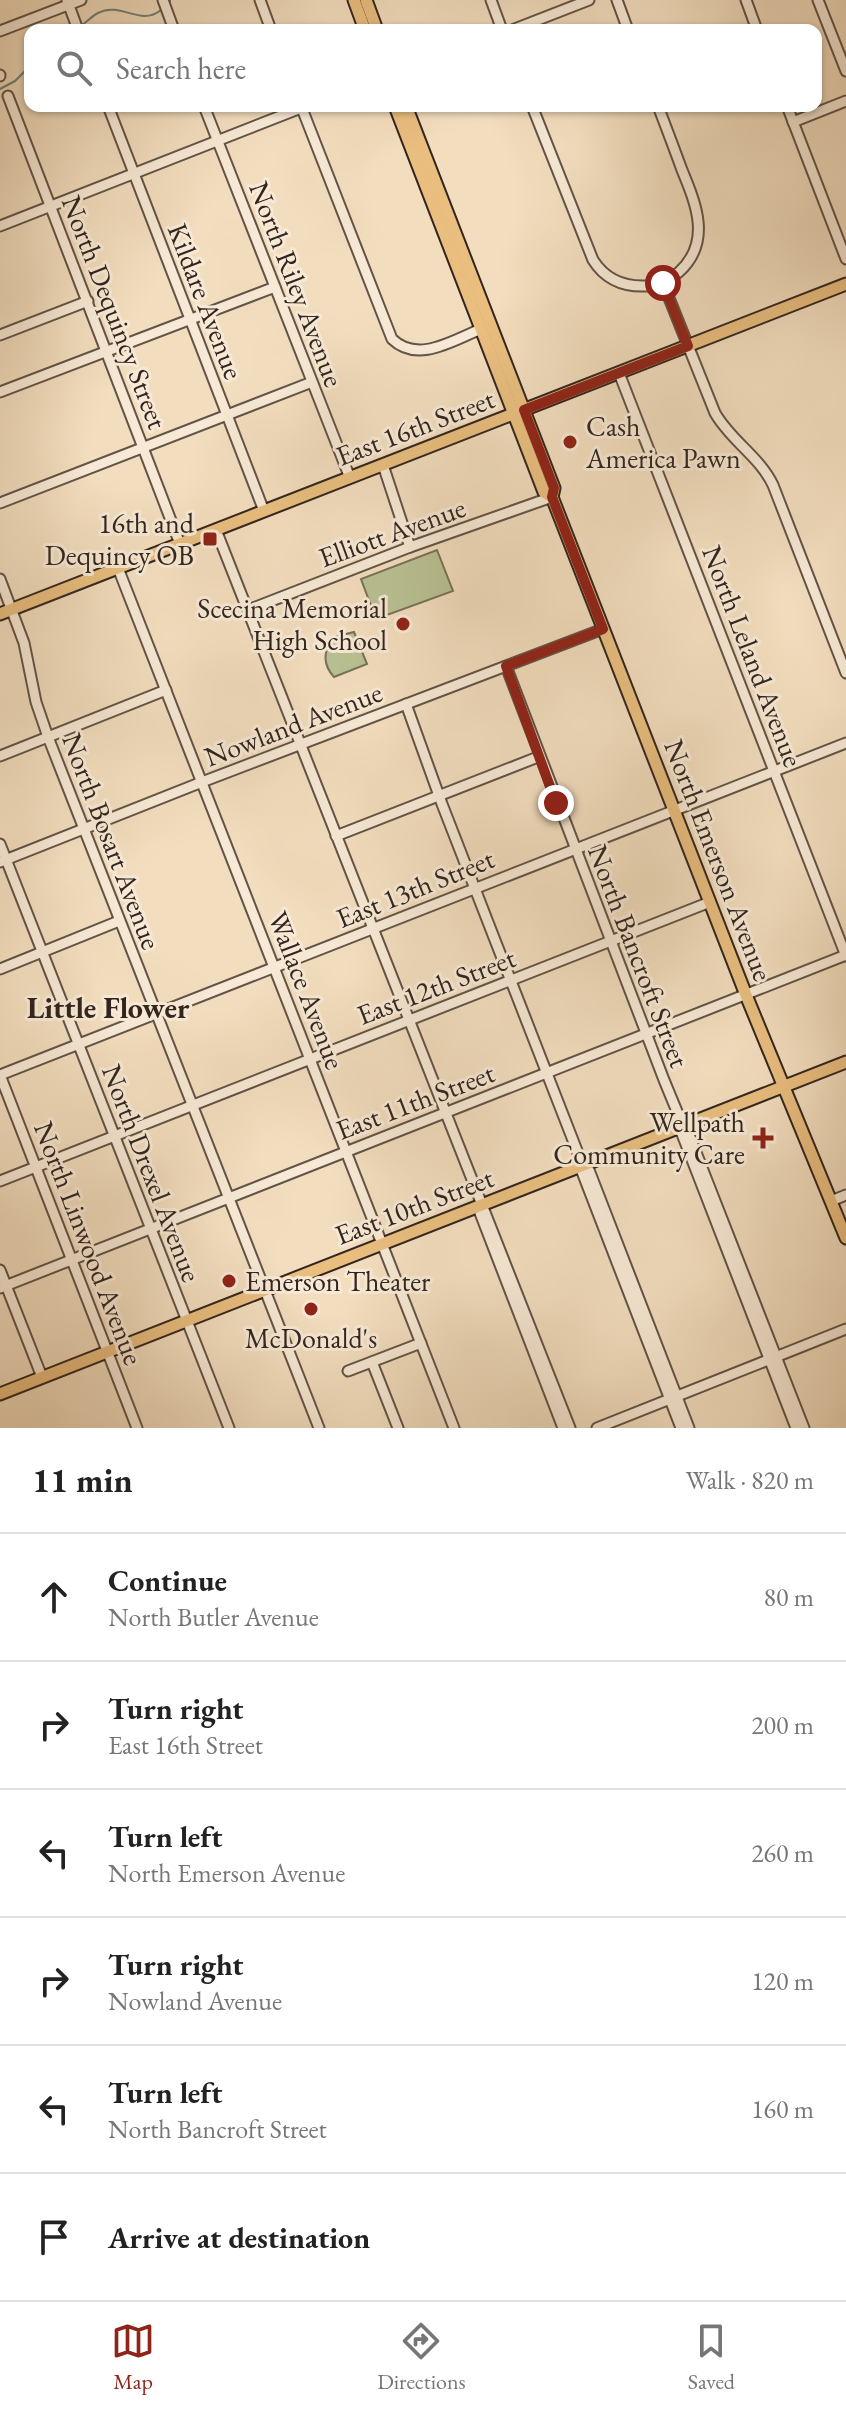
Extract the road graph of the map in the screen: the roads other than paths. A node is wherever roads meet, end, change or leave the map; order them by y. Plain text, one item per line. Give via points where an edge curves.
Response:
1 (81, 0) edge
2 (163, 0) edge
3 (260, 0) edge
4 (354, 0) edge
5 (366, 0) edge
6 (491, 0) edge
7 (589, 0) edge
8 (617, 0) edge
9 (746, 0) edge
10 (818, 0) edge
11 (68, 2) edge
12 (76, 24) edge
13 (172, 24) edge
14 (269, 24) edge
15 (363, 24) edge
16 (375, 24) edge
17 (500, 24) edge
18 (527, 24) edge
19 (626, 24) edge
20 (755, 24) edge
21 (0, 31) edge
22 (846, 71) edge
23 (8, 96) dead end
24 (846, 101) edge
25 (822, 111) edge
26 (110, 112) edge
27 (206, 112) edge
28 (290, 112) edge
29 (305, 112) edge
30 (397, 112) edge
31 (408, 112) edge
32 (534, 112) edge
33 (660, 112) edge
34 (789, 112) edge
35 (818, 112) edge
36 (793, 122) junction
37 (217, 141) junction
38 (133, 174) junction
39 (51, 206) junction
40 (0, 226) edge
41 (846, 259) edge
42 (663, 283) junction
43 (846, 284) edge
44 (275, 287) junction
45 (88, 301) junction
46 (190, 320) junction
47 (481, 329) junction
48 (0, 335) edge
49 (688, 346) junction
50 (107, 351) junction
51 (619, 373) junction
52 (312, 382) junction
53 (0, 392) edge
54 (519, 412) junction
55 (227, 415) junction
56 (143, 448) junction
57 (383, 465) junction
58 (350, 478) junction
59 (552, 497) junction
60 (0, 503) edge
61 (264, 511) junction
62 (216, 530) junction
63 (180, 544) junction
64 (410, 547) junction
65 (118, 568) junction
66 (0, 579) edge
67 (248, 610) junction
68 (6, 611) edge
69 (603, 629) junction
70 (506, 666) junction
71 (846, 673) edge
72 (166, 690) junction
73 (406, 704) junction
74 (48, 737) junction
75 (846, 743) edge
76 (300, 745) junction
77 (0, 756) edge
78 (538, 757) junction
79 (774, 771) junction
80 (202, 782) junction
81 (439, 796) junction
82 (674, 810) junction
83 (84, 829) junction
84 (336, 836) junction
85 (0, 844) edge
86 (574, 849) junction
87 (3, 861) edge
88 (474, 888) junction
89 (710, 902) junction
90 (119, 921) junction
91 (373, 928) junction
92 (610, 942) junction
93 (42, 952) junction
94 (846, 956) edge
95 (274, 967) junction
96 (0, 969) edge
97 (511, 981) junction
98 (746, 995) junction
99 (156, 1014) junction
100 (410, 1021) junction
101 (646, 1034) junction
102 (78, 1044) junction
103 (310, 1060) junction
104 (846, 1062) edge
105 (547, 1073) junction
106 (0, 1075) edge
107 (785, 1087) junction
108 (192, 1106) junction
109 (446, 1113) junction
110 (683, 1126) junction
111 (114, 1137) junction
112 (346, 1152) junction
113 (583, 1166) junction
114 (36, 1167) junction
115 (0, 1181) edge
116 (846, 1195) edge
117 (228, 1198) junction
118 (831, 1201) junction
119 (481, 1205) junction
120 (150, 1229) junction
121 (846, 1238) edge
122 (382, 1244) junction
123 (72, 1259) junction
124 (0, 1270) edge
125 (3, 1286) edge
126 (264, 1290) junction
127 (186, 1321) junction
128 (526, 1322) junction
129 (846, 1329) edge
130 (421, 1343) junction
131 (108, 1352) junction
132 (773, 1358) junction
133 (372, 1362) junction
134 (348, 1371) dead end
135 (42, 1377) junction
136 (0, 1394) edge
137 (673, 1398) junction
138 (137, 1428) edge
139 (229, 1428) edge
140 (319, 1428) edge
141 (398, 1428) edge
142 (454, 1428) edge
143 (563, 1428) edge
144 (570, 1428) edge
145 (597, 1428) edge
146 (681, 1428) edge
147 (689, 1428) edge
148 (796, 1428) edge
149 (804, 1428) edge

1 - 11 street
2 - 13 street
3 - 14 street
4 - 15 main road
5 - 16 main road
6 - 17 street
7 - 18 street
8 - 19 street
9 - 20 street
10 - 22 street
11 - 12 street
11 - 21 street
23 - 39 street, North Dequincy Street
24 - 25 street
26 - 38 street, Kildare Avenue
27 - 37 street, North Riley Avenue
28 - 37 street
29 - 47 street via 388,332 401,347 417,351
30 - 47 main road, North Emerson Avenue
31 - 54 main road, North Emerson Avenue
32 - 42 street via 596,265 625,285
33 - 42 street via 700,225 691,257
34 - 36 street
35 - 36 street
36 - 41 street
37 - 38 street
37 - 44 street, North Riley Avenue
38 - 39 street
38 - 46 street, Kildare Avenue
39 - 40 street
39 - 45 street, North Dequincy Street
42 - 49 street
43 - 49 main road, East 16th Street
44 - 46 street
44 - 52 street, North Riley Avenue
45 - 48 street
45 - 50 street, North Dequincy Street
46 - 50 street
46 - 55 street, Kildare Avenue
47 - 54 main road, North Emerson Avenue
49 - 51 main road, East 16th Street
49 - 71 street via 718,418 773,485
50 - 53 street
50 - 56 street, North Dequincy Street
51 - 54 main road, East 16th Street
51 - 79 street, North Leland Avenue
52 - 55 street
52 - 58 street, North Riley Avenue
54 - 57 main road, East 16th Street
54 - 59 main road, North Emerson Avenue via 554,488
55 - 56 street
55 - 61 street, Kildare Avenue
56 - 60 street
56 - 63 street, North Dequincy Street
57 - 58 main road, East 16th Street
57 - 64 street
58 - 61 main road, East 16th Street
59 - 64 street, Elliott Avenue
59 - 69 main road, North Emerson Avenue
61 - 62 main road, East 16th Street
62 - 63 main road, East 16th Street
62 - 67 street
63 - 65 main road, East 16th Street
64 - 67 street, Elliott Avenue
65 - 68 main road, East 16th Street
65 - 72 street, Wallace Avenue
66 - 68 street, North Bosart Avenue
67 - 76 street
68 - 74 street, North Bosart Avenue via 24,643
69 - 70 street, Nowland Avenue
69 - 82 main road, North Emerson Avenue
70 - 73 street, Nowland Avenue
70 - 78 street, North Bancroft Street
72 - 74 street
72 - 80 street, Wallace Avenue
73 - 76 street, Nowland Avenue
73 - 81 street
74 - 77 street
74 - 83 street, North Bosart Avenue
75 - 79 street, East 13th Street
76 - 80 street, Nowland Avenue
76 - 84 street
78 - 81 street
78 - 86 street, North Bancroft Street
79 - 82 street, East 13th Street
79 - 94 street, North Leland Avenue
80 - 83 street, Nowland Avenue
80 - 95 street, Wallace Avenue
81 - 84 street
81 - 88 street
82 - 86 street, East 13th Street
82 - 89 main road, North Emerson Avenue
83 - 87 street, Nowland Avenue
83 - 90 street, North Bosart Avenue
84 - 91 street
85 - 87 street, North Drexel Avenue
86 - 88 street, East 13th Street
86 - 92 street, North Bancroft Street
87 - 93 street, North Drexel Avenue
88 - 91 street, East 13th Street
88 - 97 street
89 - 92 street, East 12th Street
89 - 98 main road, North Emerson Avenue
90 - 93 street
90 - 99 street, North Bosart Avenue
91 - 95 street, East 13th Street
91 - 100 street
92 - 97 street, East 12th Street
92 - 101 street, North Bancroft Street
93 - 96 street
93 - 102 street, North Drexel Avenue
94 - 98 street, East 11th Street
95 - 99 street, East 13th Street
95 - 103 street, Wallace Avenue
97 - 100 street, East 12th Street
97 - 105 street
98 - 101 street, East 11th Street
98 - 107 main road, North Emerson Avenue
99 - 102 street, East 13th Street
99 - 108 street, North Bosart Avenue
100 - 103 street, East 12th Street
100 - 109 street
101 - 105 street, East 11th Street
101 - 110 street, North Bancroft Street
102 - 106 street, East 13th Street
102 - 111 street, North Drexel Avenue
103 - 108 street, East 12th Street
103 - 112 street, Wallace Avenue
104 - 107 main road, East 10th Street
105 - 109 street, East 11th Street
105 - 113 street
106 - 114 street, North Linwood Avenue
107 - 110 main road, East 10th Street
107 - 118 main road, North Emerson Avenue
108 - 111 street, East 12th Street
108 - 117 street, North Bosart Avenue
109 - 112 street, East 11th Street
109 - 119 street
110 - 113 main road, East 10th Street
110 - 132 street, North Bancroft Street
111 - 114 street, East 12th Street
111 - 120 street, North Drexel Avenue
112 - 117 street, East 11th Street
112 - 122 street, Wallace Avenue
113 - 119 main road, East 10th Street
113 - 137 street
114 - 115 street, East 12th Street
114 - 123 street, North Linwood Avenue
116 - 118 street
117 - 120 street, East 11th Street
117 - 126 street, North Bosart Avenue
118 - 121 main road, North Emerson Avenue
119 - 122 main road, East 10th Street
119 - 128 street
120 - 123 street, East 11th Street
120 - 127 street, North Drexel Avenue
122 - 126 main road, East 10th Street
122 - 130 street, Wallace Avenue
123 - 125 street, East 11th Street
123 - 131 street, North Linwood Avenue
124 - 125 street
125 - 135 street
126 - 127 main road, East 10th Street
126 - 140 street, North Bosart Avenue
127 - 131 main road, East 10th Street
127 - 139 street, North Drexel Avenue
128 - 143 street
128 - 144 street
129 - 132 street
130 - 133 street
130 - 142 street, Wallace Avenue
131 - 135 main road, East 10th Street
131 - 138 street, North Linwood Avenue
132 - 137 street
132 - 148 street, North Bancroft Street
132 - 149 street, North Bancroft Street
133 - 134 street
133 - 141 street
135 - 136 main road, East 10th Street
137 - 145 street
137 - 146 street
137 - 147 street

